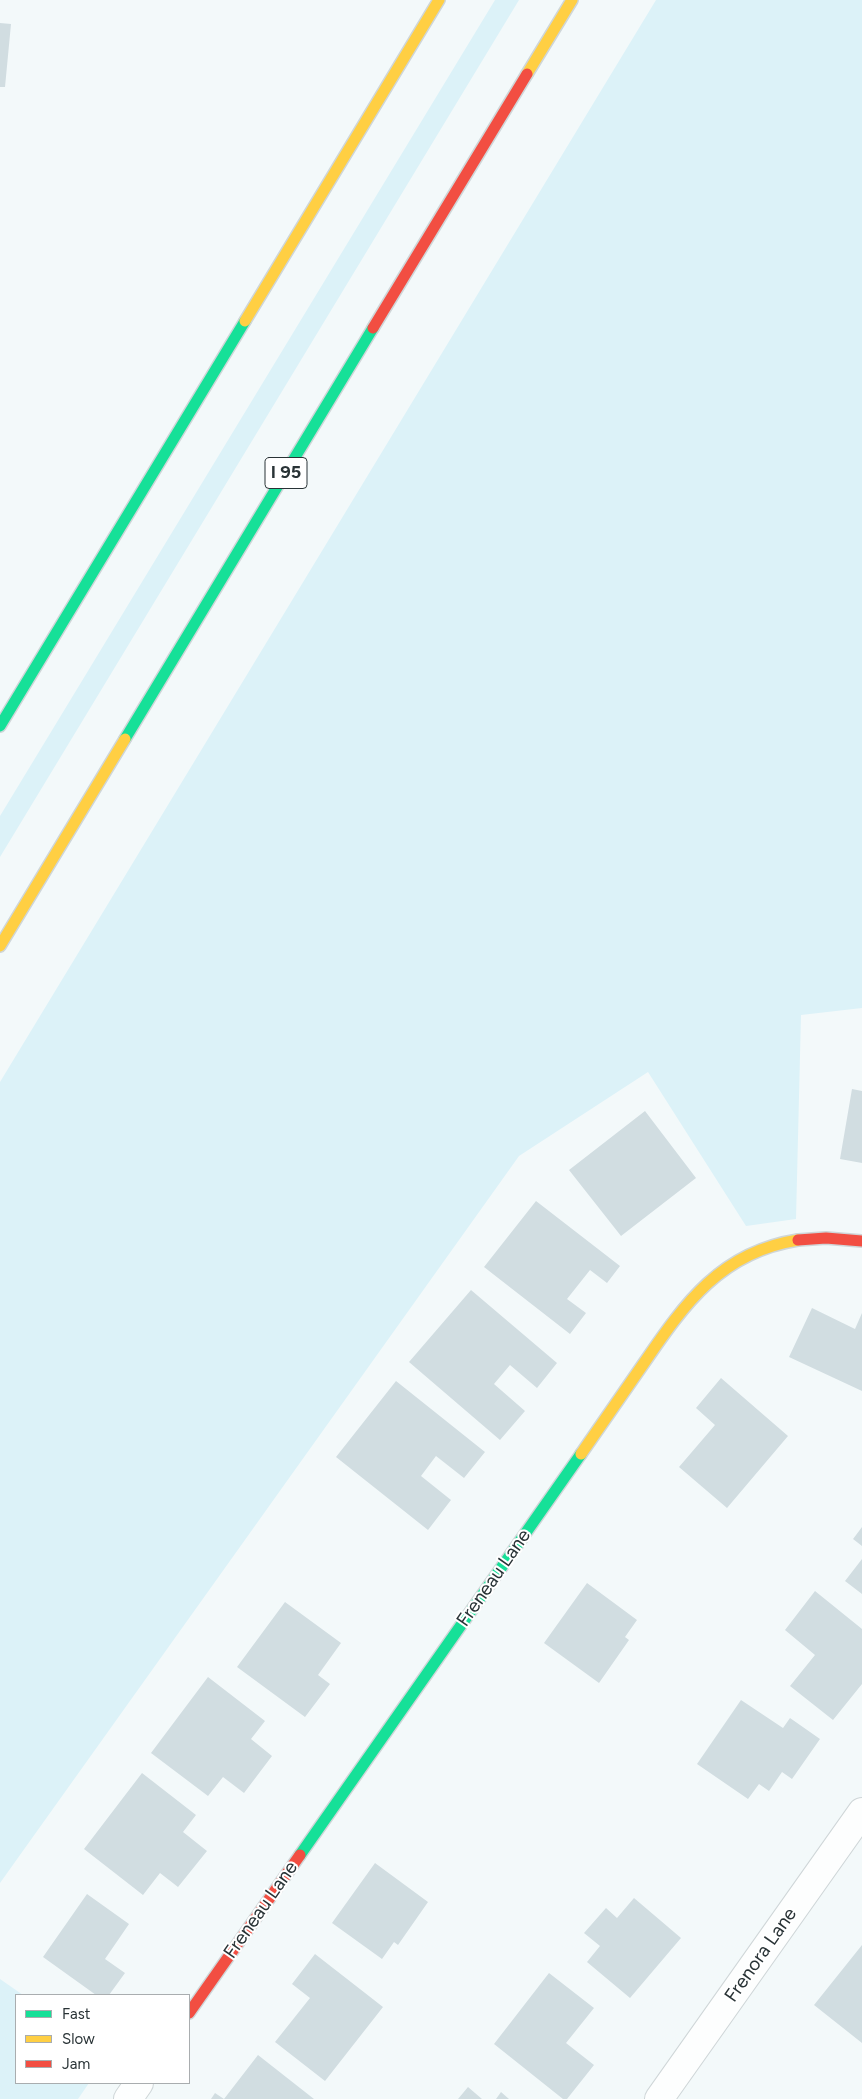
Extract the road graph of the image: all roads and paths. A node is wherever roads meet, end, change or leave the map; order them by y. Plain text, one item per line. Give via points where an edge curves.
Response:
1 (439, 0) edge
2 (572, 0) edge
3 (0, 726) edge
4 (0, 946) edge
5 (862, 1241) edge
6 (862, 1812) edge
7 (190, 2012) edge
8 (138, 2084) edge
9 (128, 2099) edge
10 (659, 2099) edge

1 - 3 main road
2 - 4 main road, I 95
5 - 7 main road, Freneau Lane via 811,1239 763,1248 721,1270 686,1304
6 - 10 street, Frenora Lane
8 - 9 street

